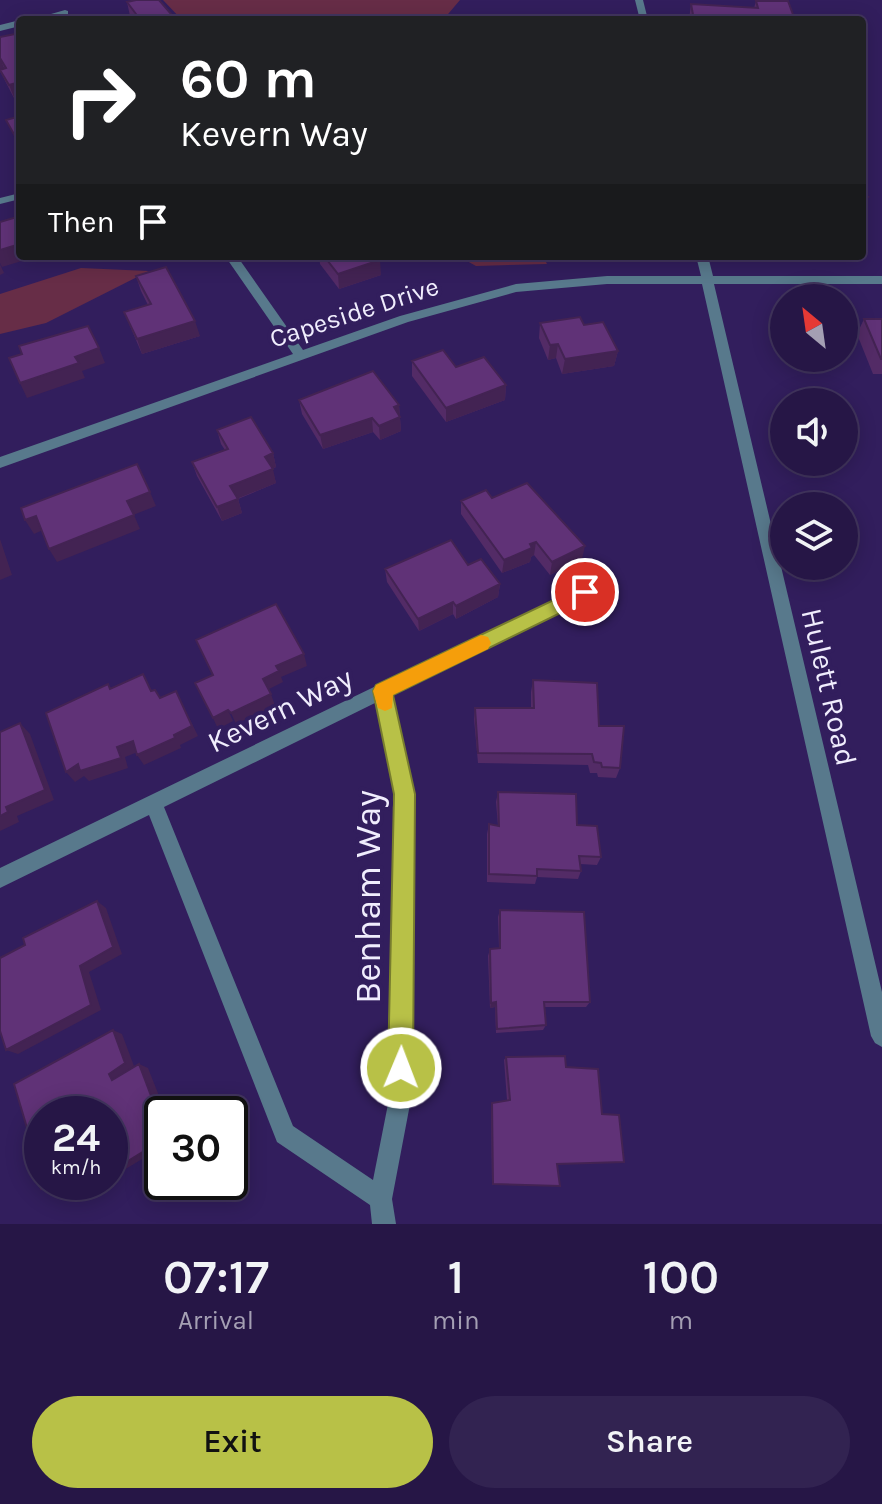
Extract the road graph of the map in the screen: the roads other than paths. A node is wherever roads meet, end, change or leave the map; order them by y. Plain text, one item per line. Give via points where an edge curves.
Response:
1 (234, 260) edge
2 (703, 260) edge
3 (707, 279) junction
4 (882, 280) edge
5 (300, 355) junction
6 (0, 463) edge
7 (585, 592) dead end
8 (383, 691) junction
9 (153, 803) junction
10 (0, 878) edge
11 (882, 1036) edge
12 (381, 1199) junction
13 (384, 1224) edge

1 - 5 street
2 - 3 street, Hulett Road
3 - 4 street, Capeside Drive
3 - 5 street, Capeside Drive via 575,281 516,288
3 - 11 street, Hulett Road
5 - 6 street, Capeside Drive
7 - 8 street, Kevern Way
8 - 9 street, Kevern Way
8 - 12 street, Benham Way via 405,794 400,1099
9 - 10 street, Kevern Way
9 - 12 street via 285,1134
12 - 13 street, Benham Way

